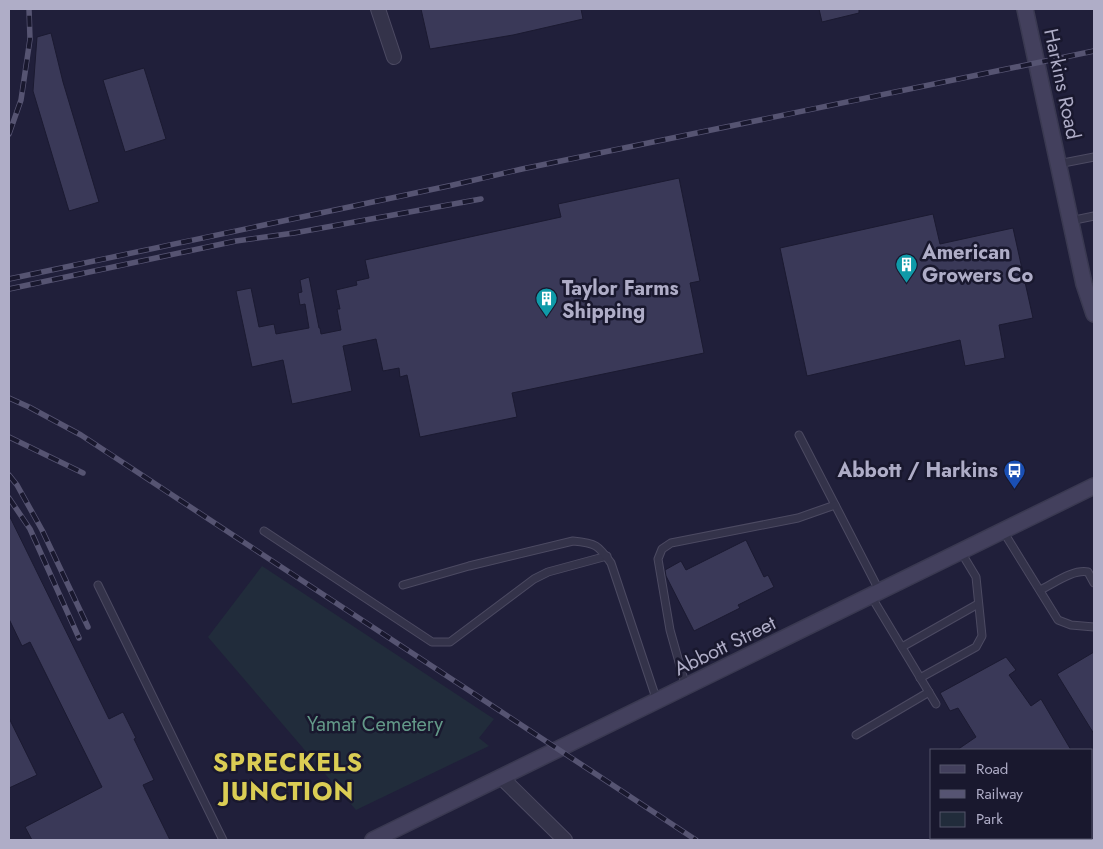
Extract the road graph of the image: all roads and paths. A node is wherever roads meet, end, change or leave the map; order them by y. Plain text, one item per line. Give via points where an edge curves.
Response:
1 (378, 9) edge
2 (1025, 9) edge
3 (394, 57) dead end
4 (1094, 157) edge
5 (1058, 164) junction
6 (1094, 216) edge
7 (1070, 220) junction
8 (1093, 307) edge
9 (799, 435) dead end
10 (1094, 486) edge
11 (835, 505) junction
12 (264, 531) dead end
13 (1003, 531) junction
14 (961, 552) junction
15 (607, 556) junction
16 (1094, 583) edge
17 (98, 585) dead end
18 (403, 585) dead end
19 (1040, 590) junction
20 (876, 594) junction
21 (978, 604) junction
22 (1094, 627) edge
23 (902, 647) junction
24 (920, 678) junction
25 (686, 687) junction
26 (928, 692) junction
27 (657, 702) junction
28 (936, 704) dead end
29 (856, 734) dead end
30 (502, 778) junction
31 (223, 840) edge
32 (373, 840) edge
33 (565, 840) edge

1 - 3 street
2 - 5 main road, Harkins Road
4 - 5 lane
5 - 7 main road, Harkins Road
6 - 7 lane
7 - 8 main road, Harkins Road via 1084,284
9 - 11 lane
10 - 13 main road, Abbott Street
11 - 20 lane
11 - 25 lane via 798,518 671,544 662,549 658,558 668,621
12 - 15 lane via 432,642 450,642 548,572
13 - 14 main road, Abbott Street
13 - 19 lane
14 - 20 main road, Abbott Street
14 - 21 lane via 976,577
15 - 18 lane via 591,542 573,541
15 - 27 lane
16 - 19 lane via 1088,572 1083,571
17 - 31 lane
19 - 22 lane via 1058,620
20 - 23 lane
20 - 25 main road, Abbott Street
21 - 23 lane
21 - 24 lane via 982,636 976,647
23 - 24 lane
24 - 26 lane
25 - 27 main road, Abbott Street
26 - 28 lane
26 - 29 lane
27 - 30 main road, Abbott Street
30 - 32 main road, Abbott Street
30 - 33 street

